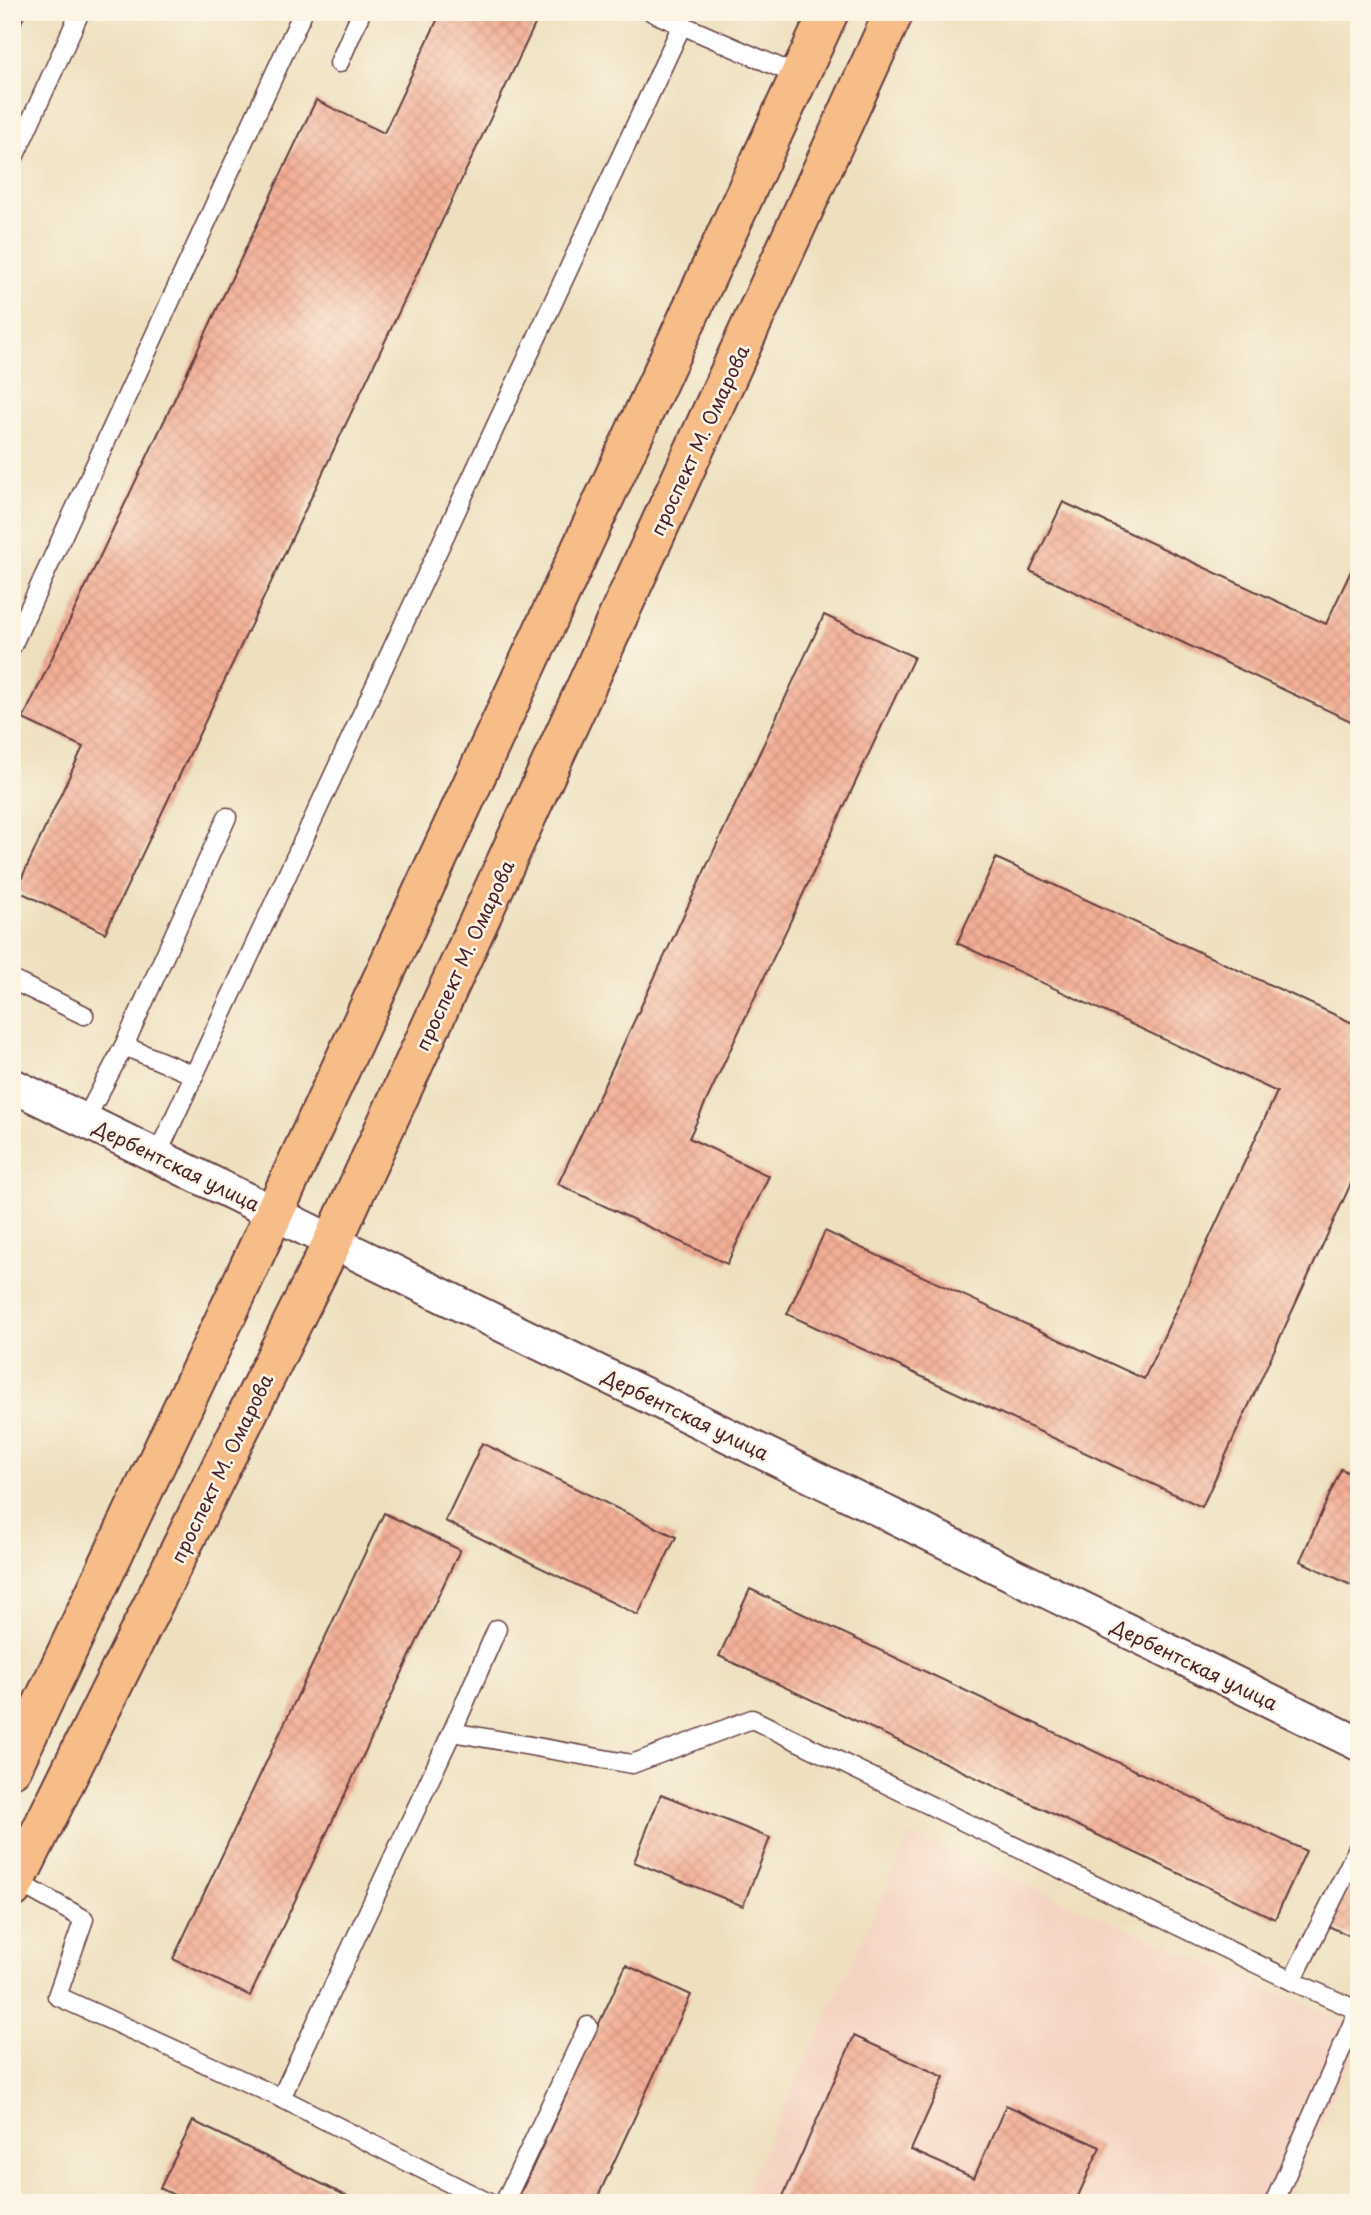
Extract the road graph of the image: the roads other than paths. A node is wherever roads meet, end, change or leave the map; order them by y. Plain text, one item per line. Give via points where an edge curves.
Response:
1 (80, 12) edge
2 (303, 12) edge
3 (652, 12) edge
4 (828, 12) edge
5 (894, 12) edge
6 (358, 13) edge
7 (682, 25) junction
8 (339, 64) dead end
9 (799, 76) junction
10 (12, 162) edge
11 (12, 646) edge
12 (227, 817) dead end
13 (12, 980) edge
14 (84, 1015) dead end
15 (124, 1046) junction
16 (194, 1075) junction
17 (12, 1085) edge
18 (85, 1120) junction
19 (157, 1155) junction
20 (275, 1212) junction
21 (333, 1241) junction
22 (497, 1629) dead end
23 (452, 1732) junction
24 (1359, 1744) edge
25 (12, 1768) edge
26 (1359, 1846) edge
27 (14, 1885) edge
28 (1292, 1980) junction
29 (1358, 2011) edge
30 (588, 2026) dead end
31 (281, 2098) junction
32 (489, 2203) edge
33 (504, 2203) edge
34 (1274, 2203) edge

1 - 10 lane
2 - 11 lane
3 - 7 lane
4 - 9 main road
5 - 21 main road, проспект М. Омарова
6 - 8 lane
7 - 9 lane
7 - 16 lane
9 - 20 main road
12 - 15 lane
13 - 14 lane
15 - 16 lane
15 - 18 lane
16 - 19 lane
17 - 18 street, Дербентская улица
18 - 19 street, Дербентская улица
19 - 20 street, Дербентская улица
20 - 21 street, Дербентская улица
20 - 25 main road
21 - 24 street, Дербентская улица
21 - 27 main road, проспект М. Омарова
22 - 23 lane
23 - 28 lane via 632,1764 752,1719
23 - 31 lane
26 - 28 lane
27 - 31 lane via 84,1919 57,1996
28 - 29 lane
29 - 34 lane
30 - 33 lane
31 - 32 lane

